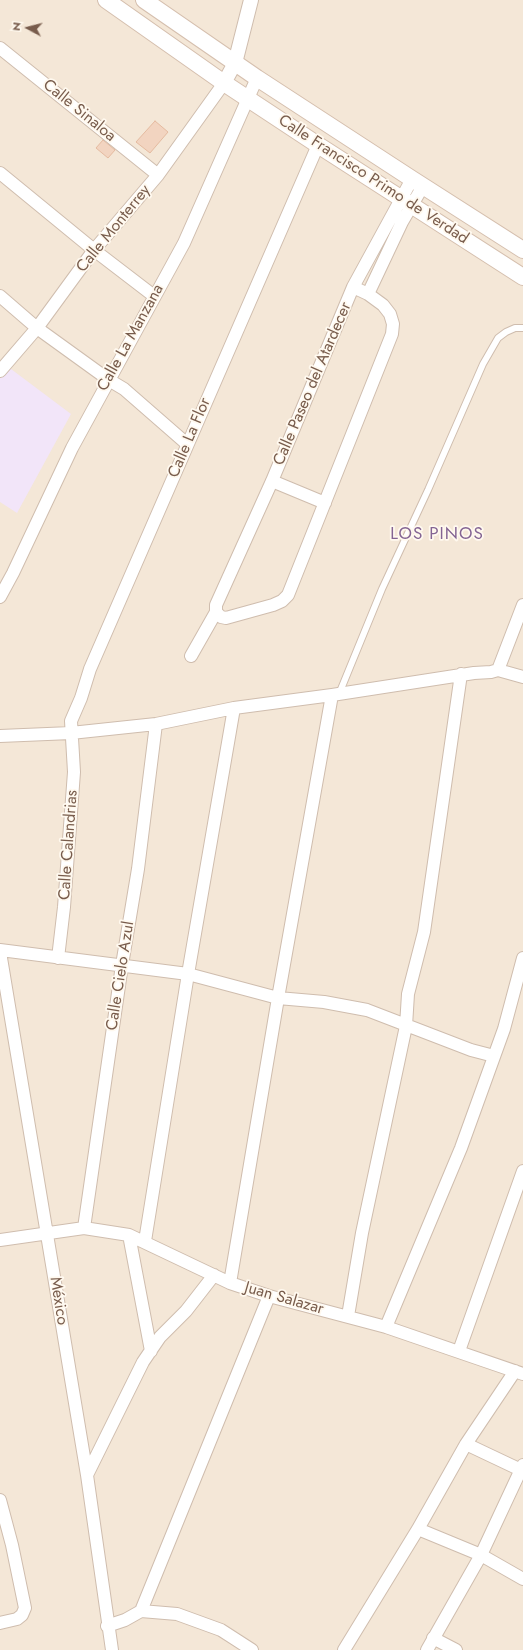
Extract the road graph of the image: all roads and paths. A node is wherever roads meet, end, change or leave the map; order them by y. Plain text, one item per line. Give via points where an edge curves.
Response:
1 (106, 0) edge
2 (251, 0) edge
3 (152, 2) edge
4 (0, 48) edge
5 (235, 63) junction
6 (257, 78) junction
7 (224, 83) junction
8 (247, 99) junction
9 (318, 145) junction
10 (0, 173) edge
11 (158, 175) junction
12 (418, 183) junction
13 (406, 202) junction
14 (94, 250) junction
15 (523, 250) edge
16 (523, 277) edge
17 (353, 287) junction
18 (368, 294) junction
19 (0, 296) edge
20 (154, 296) junction
21 (37, 328) junction
22 (523, 328) edge
23 (0, 371) edge
24 (108, 380) junction
25 (187, 444) junction
26 (272, 482) junction
27 (325, 503) junction
28 (0, 596) edge
29 (523, 605) edge
30 (216, 612) junction
31 (191, 656) dead end
32 (498, 670) junction
33 (461, 674) junction
34 (523, 677) edge
35 (336, 694) junction
36 (234, 708) junction
37 (156, 724) junction
38 (71, 733) junction
39 (0, 736) edge
40 (0, 951) edge
41 (58, 958) junction
42 (523, 958) edge
43 (122, 965) junction
44 (188, 974) junction
45 (278, 998) junction
46 (406, 1026) junction
47 (494, 1056) junction
48 (523, 1171) edge
49 (84, 1228) junction
50 (47, 1232) junction
51 (129, 1235) junction
52 (0, 1240) edge
53 (145, 1241) junction
54 (214, 1275) junction
55 (230, 1283) junction
56 (269, 1296) junction
57 (348, 1316) junction
58 (386, 1327) junction
59 (151, 1351) junction
60 (459, 1352) junction
61 (519, 1373) edge
62 (466, 1444) junction
63 (522, 1469) edge
64 (87, 1475) junction
65 (0, 1500) edge
66 (418, 1529) junction
67 (6, 1546) edge
68 (481, 1555) junction
69 (523, 1579) edge
70 (142, 1611) junction
71 (0, 1623) edge
72 (107, 1626) junction
73 (434, 1638) junction
74 (112, 1650) edge
75 (252, 1650) edge
76 (344, 1650) edge
77 (427, 1650) edge
78 (456, 1650) edge

1 - 7 main road, Calle Francisco Primo de Verdad
2 - 5 street
3 - 5 main road, Calle Francisco Primo de Verdad
4 - 11 street, Calle Sinaloa
5 - 6 main road, Calle Francisco Primo de Verdad
5 - 7 street
6 - 8 street, Calle La Manzana
6 - 12 main road, Calle Francisco Primo de Verdad
7 - 8 main road, Calle Francisco Primo de Verdad
7 - 11 street, Calle Monterrey
8 - 9 main road, Calle Francisco Primo de Verdad
8 - 20 street, Calle La Manzana via 184,242
9 - 13 main road, Calle Francisco Primo de Verdad
9 - 25 street, Calle La Flor
10 - 14 street
11 - 14 street, Calle Monterrey
12 - 13 street, Calle Paseo del Atardecer
12 - 15 main road, Calle Francisco Primo de Verdad
13 - 16 main road, Calle Francisco Primo de Verdad
13 - 17 street, Calle Paseo del Atardecer
13 - 18 street, Calle Paseo del Atardecer via 402,222
14 - 20 street
14 - 21 street, Calle Monterrey
17 - 18 street, Calle Paseo del Atardecer
17 - 26 street, Calle Paseo del Atardecer
18 - 27 street, Calle Paseo del Atardecer via 390,314 392,334
19 - 21 street
20 - 24 street, Calle La Manzana
21 - 23 street, Calle Monterrey
21 - 24 street
22 - 35 lane via 515,328 498,338 483,364
24 - 25 street via 124,389
24 - 28 street, Calle La Manzana via 72,448 14,573
25 - 38 street, Calle La Flor via 90,669 71,721
26 - 27 street, Calle Paseo del Atardecer
26 - 30 street, Calle Paseo del Atardecer via 216,605
27 - 30 street, Calle Paseo del Atardecer via 288,594 282,602 226,618
29 - 32 street
30 - 31 street, Calle Paseo del Atardecer
32 - 33 street
32 - 34 street
33 - 35 street
33 - 46 street via 424,932 408,994
35 - 36 street
35 - 45 street
36 - 37 street
36 - 44 street
37 - 38 street
37 - 43 street, Calle Cielo Azul via 138,869
38 - 39 street
38 - 41 street, Calle Calandrias via 74,772
40 - 41 street
40 - 50 street, México
41 - 43 street
42 - 47 street
43 - 44 street
43 - 49 street, Calle Cielo Azul
44 - 45 street
44 - 53 street
45 - 46 street via 324,1002 367,1010
45 - 55 street
46 - 47 street
46 - 57 street via 362,1233
47 - 58 street via 461,1148
48 - 60 street
49 - 50 street, Juan Salazar
49 - 51 street, Juan Salazar
50 - 52 street, Juan Salazar
50 - 64 street, México
51 - 53 street, Juan Salazar
51 - 59 street
53 - 54 street, Juan Salazar
54 - 55 street, Juan Salazar
54 - 59 street via 186,1311 160,1337
55 - 56 street, Juan Salazar
56 - 57 street, Juan Salazar
56 - 70 street
57 - 58 street, Juan Salazar
58 - 60 street, Juan Salazar
59 - 64 street via 119,1408
60 - 61 street, Juan Salazar
61 - 62 street
62 - 63 street
62 - 66 street
63 - 68 street
64 - 72 street, México
65 - 67 street
66 - 68 street
66 - 76 street
67 - 71 street via 25,1608 17,1619
68 - 69 street
68 - 73 street
70 - 72 street
70 - 75 street via 177,1614 194,1619 221,1630
72 - 74 street, México
73 - 77 street
73 - 78 street

